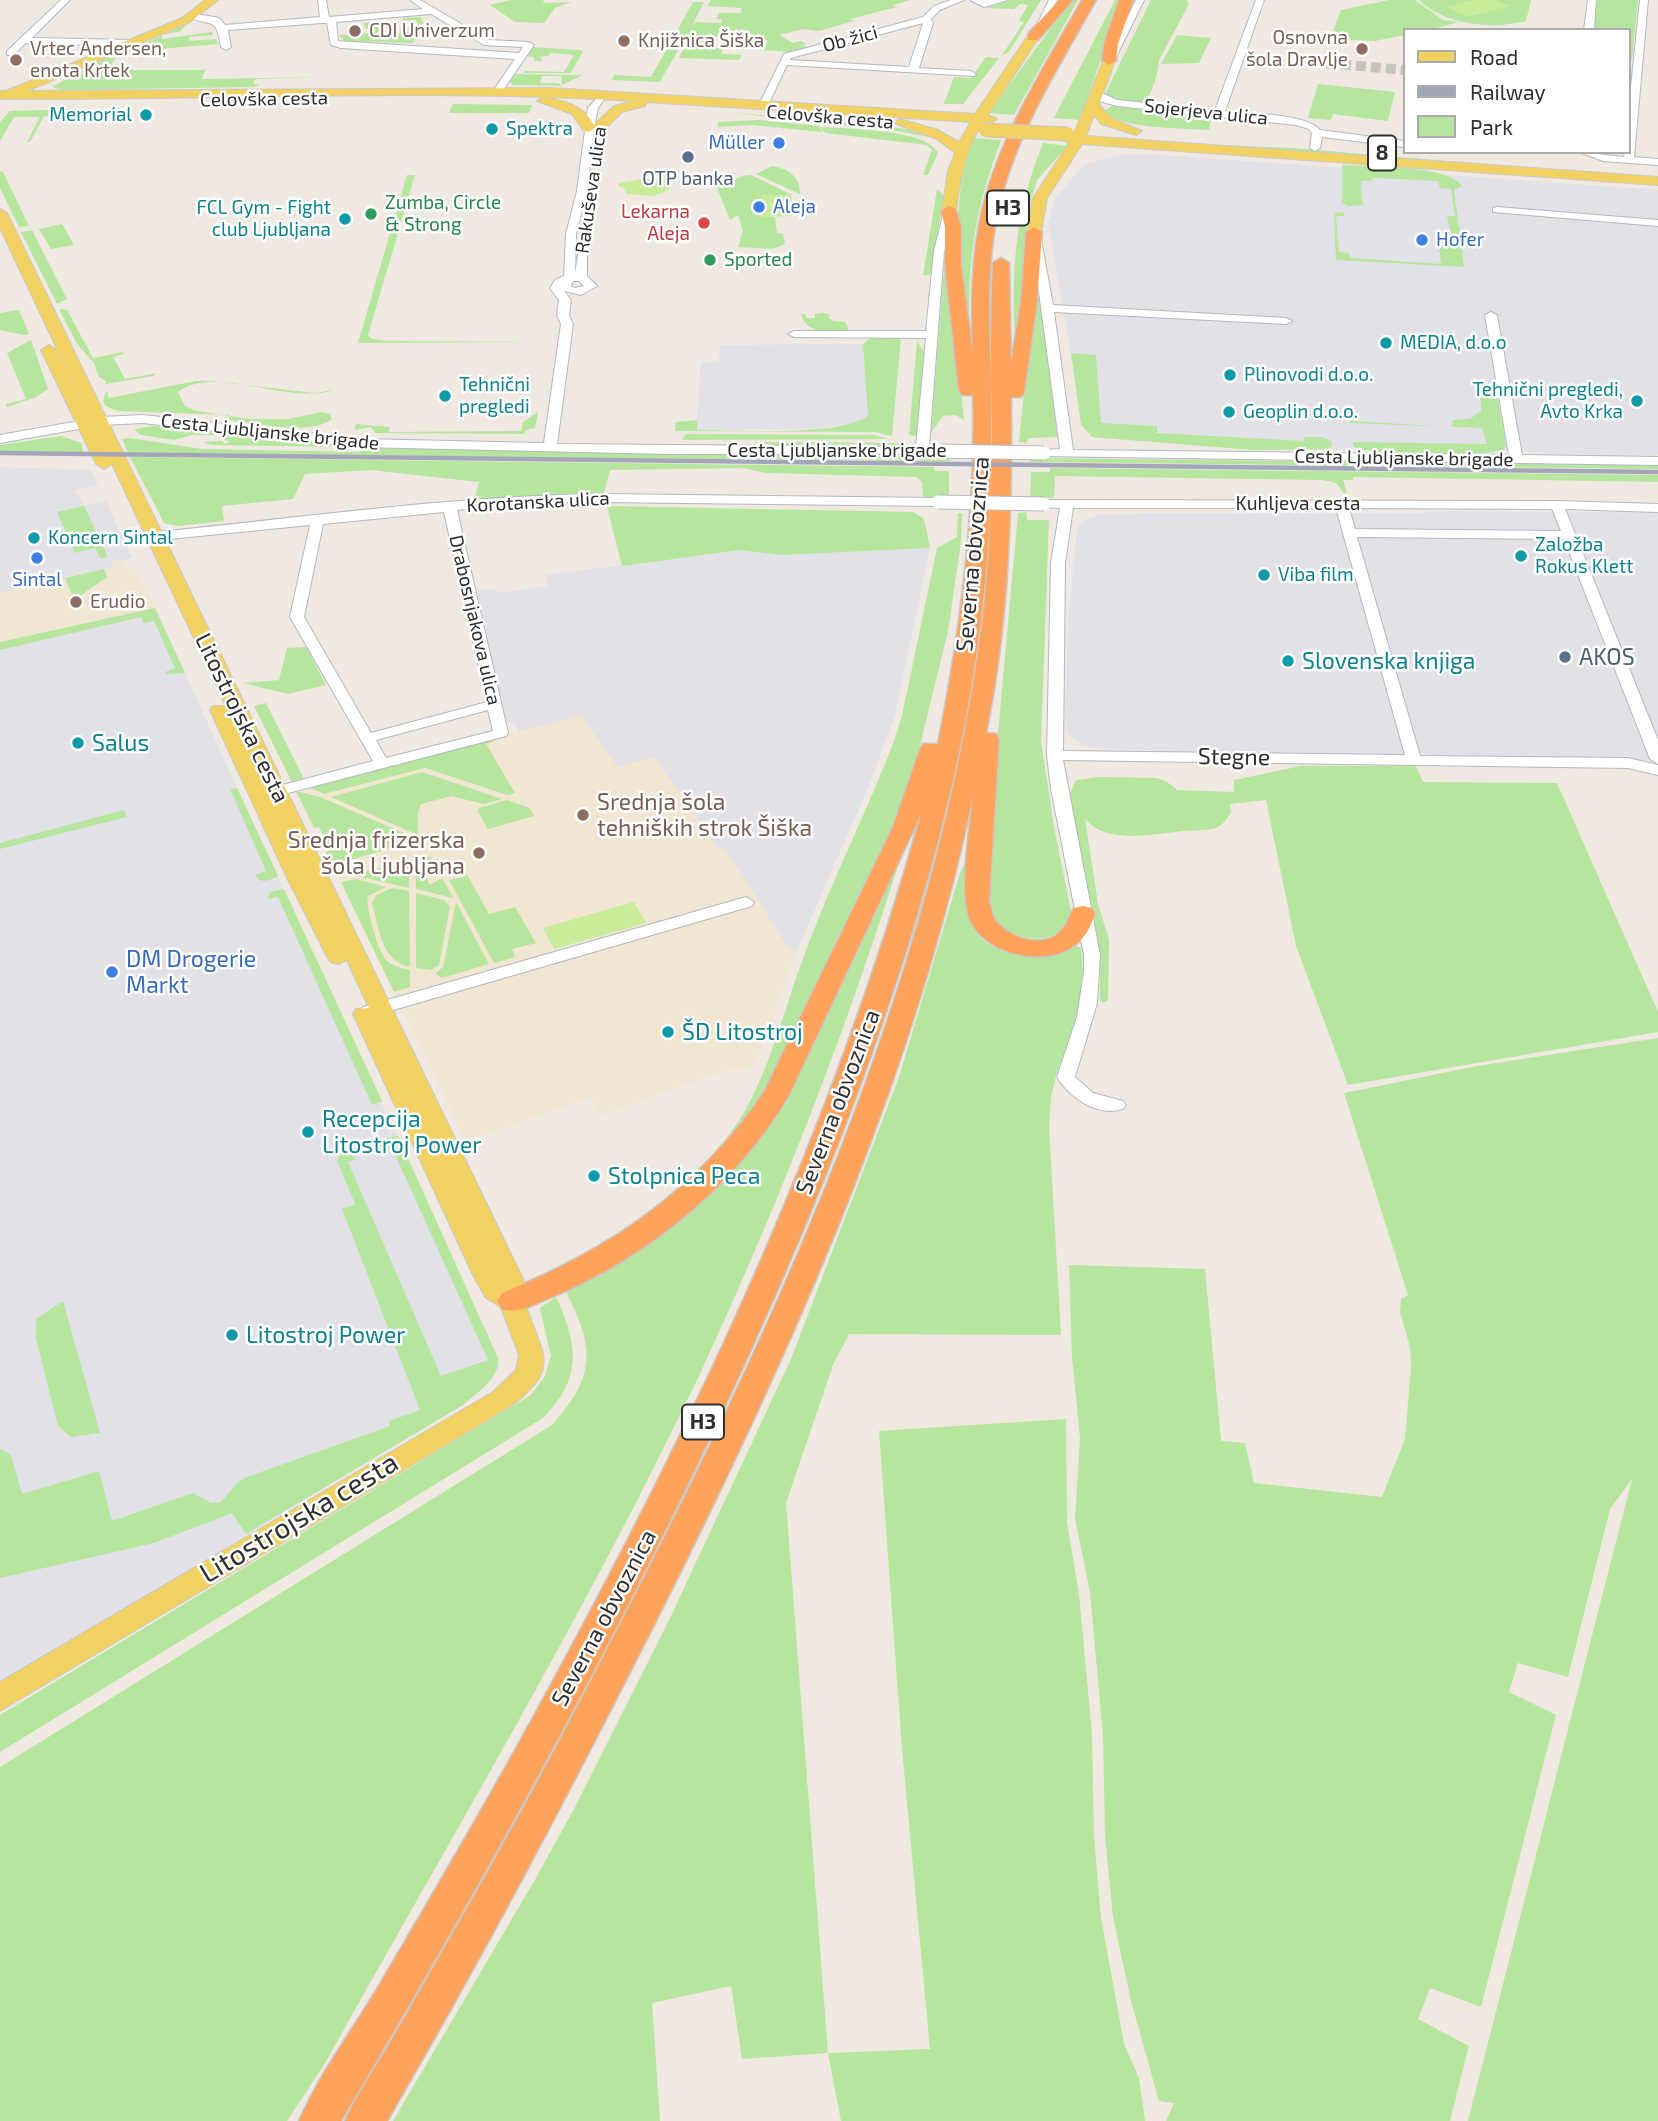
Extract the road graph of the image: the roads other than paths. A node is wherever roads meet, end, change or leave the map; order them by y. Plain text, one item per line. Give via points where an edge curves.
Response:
1 (66, 0) edge
2 (212, 0) edge
3 (322, 0) edge
4 (414, 0) edge
5 (960, 0) edge
6 (974, 0) edge
7 (1004, 0) edge
8 (1053, 0) edge
9 (1066, 0) edge
10 (1089, 0) edge
11 (1104, 0) edge
12 (1126, 0) edge
13 (1140, 0) edge
14 (1260, 0) edge
15 (1592, 0) edge
16 (1644, 0) edge
17 (433, 11) junction
18 (192, 16) junction
19 (926, 19) junction
20 (328, 21) junction
21 (223, 28) junction
22 (1589, 28) edge
23 (1033, 37) junction
24 (22, 40) junction
25 (131, 43) junction
26 (226, 47) dead end
27 (10, 53) dead end
28 (520, 55) junction
29 (95, 58) junction
30 (1109, 61) junction
31 (1633, 61) edge
32 (783, 62) junction
33 (913, 71) junction
34 (971, 74) dead end
35 (1633, 79) edge
36 (39, 87) junction
37 (498, 91) junction
38 (52, 96) junction
39 (7, 98) edge
40 (519, 98) junction
41 (601, 98) junction
42 (1093, 99) junction
43 (990, 100) junction
44 (645, 103) junction
45 (764, 105) junction
46 (0, 109) edge
47 (930, 114) junction
48 (1219, 114) junction
49 (825, 117) junction
50 (900, 123) junction
51 (595, 127) junction
52 (980, 127) junction
53 (1076, 131) junction
54 (1136, 131) junction
55 (1317, 133) junction
56 (1630, 140) edge
57 (1264, 144) junction
58 (1402, 144) edge
59 (1151, 145) junction
60 (599, 148) dead end
61 (1315, 148) junction
62 (961, 152) junction
63 (1595, 154) edge
64 (1629, 154) edge
65 (1629, 160) junction
66 (1658, 162) edge
67 (1058, 170) junction
68 (1658, 174) edge
69 (596, 180) dead end
70 (1658, 181) edge
71 (1008, 209) dead end
72 (1497, 210) dead end
73 (949, 211) junction
74 (0, 213) edge
75 (1658, 223) edge
76 (1034, 232) junction
77 (0, 242) edge
78 (1002, 246) dead end
79 (583, 278) junction
80 (566, 279) junction
81 (582, 291) junction
82 (1049, 308) junction
83 (1490, 315) dead end
84 (1286, 321) dead end
85 (567, 324) junction
86 (794, 334) dead end
87 (932, 335) junction
88 (92, 423) junction
89 (992, 436) junction
90 (0, 439) edge
91 (550, 447) junction
92 (922, 451) junction
93 (1067, 452) junction
94 (1516, 459) junction
95 (1658, 461) edge
96 (937, 502) joint
97 (1341, 504) junction
98 (1068, 505) junction
99 (1557, 505) junction
100 (449, 506) junction
101 (1658, 508) edge
102 (317, 520) junction
103 (143, 528) junction
104 (1349, 533) junction
105 (1568, 535) junction
106 (973, 672) junction
107 (494, 704) junction
108 (368, 738) junction
109 (1055, 755) junction
110 (1658, 759) edge
111 (1414, 760) junction
112 (382, 764) junction
113 (1658, 770) edge
114 (268, 793) junction
115 (746, 902) dead end
116 (1083, 914) junction
117 (371, 1011) junction
118 (1117, 1105) dead end
119 (512, 1301) junction
120 (0, 1698) edge
121 (319, 2121) edge
122 (365, 2121) edge

1 - 24 street
2 - 18 main road
3 - 20 street
4 - 17 street
5 - 19 street, Ob žici via 937,8
6 - 7 street via 987,4
8 - 23 street
9 - 23 highway
10 - 89 highway, Severna obvoznica / H3 via 1011,148 991,208 981,311
11 - 71 highway, H3 via 1029,143
12 - 30 highway
13 - 30 street
14 - 48 street
15 - 22 street
16 - 31 street
17 - 20 street
17 - 28 street via 487,43 529,45
18 - 21 street via 216,20
18 - 25 main road
19 - 32 street, Ob žici via 794,53
19 - 33 street
20 - 21 street
20 - 28 street via 334,43
21 - 26 street
23 - 43 main road
24 - 25 street
24 - 27 street
25 - 29 main road
28 - 37 street
29 - 36 main road
29 - 39 main road
30 - 42 main road
31 - 35 street
32 - 33 street
32 - 45 street
33 - 34 street
35 - 56 street
36 - 38 main road
36 - 39 main road
37 - 38 main road, Celovška cesta
37 - 41 main road, Celovška cesta
38 - 39 main road, Celovška cesta
39 - 40 main road, Celovška cesta
39 - 46 main road
40 - 41 main road, Celovška cesta
40 - 51 main road via 574,109
41 - 44 main road, Celovška cesta
41 - 45 main road, Celovška cesta
41 - 51 street, Rakuševa ulica via 593,108
42 - 48 street, Sojerjeva ulica
42 - 53 main road
42 - 54 main road via 1106,121
43 - 47 main road
43 - 52 main road
44 - 49 main road, Celovška cesta
44 - 51 main road via 618,108
45 - 47 main road, Celovška cesta
47 - 52 main road, Celovška cesta
48 - 55 street, Sojerjeva ulica via 1297,122
49 - 50 main road, Celovška cesta
49 - 52 main road
50 - 52 main road, Celovška cesta
50 - 62 main road via 941,135
51 - 60 street, Rakuševa ulica
51 - 80 street, Rakuševa ulica via 565,261
52 - 53 main road, Celovška cesta, bridge
52 - 62 main road
53 - 54 main road, Celovška cesta / 8
53 - 57 main road via 1187,143
53 - 59 main road, Celovška cesta / 8
53 - 67 main road
54 - 57 main road, Celovška cesta / 8
55 - 58 street, Sojerjeva ulica
55 - 61 street
57 - 61 main road, Celovška cesta / 8
59 - 67 main road via 1097,151
59 - 70 main road, Celovška cesta / 8
61 - 68 main road, Celovška cesta / 8
62 - 73 main road
63 - 65 street
64 - 65 street
65 - 66 street
67 - 76 main road via 1040,198
69 - 79 street, Rakuševa ulica via 582,251
72 - 75 street
73 - 87 street via 939,251
73 - 89 highway via 971,416
74 - 88 main road, Litostrojska cesta
76 - 82 street
76 - 89 highway via 1013,418
77 - 88 main road, Litostrojska cesta
78 - 89 highway, Severna obvoznica / H3
79 - 80 street
79 - 81 street, Rakuševa ulica via 591,286
80 - 81 street via 565,288
80 - 85 street, Rakuševa ulica via 556,288 565,300
81 - 85 street, Rakuševa ulica
82 - 84 street
82 - 93 street
83 - 94 street
85 - 91 street, Rakuševa ulica
86 - 87 street
87 - 92 street
88 - 90 street, Cesta Ljubljanske brigade
88 - 91 street, Cesta Ljubljanske brigade via 161,420 360,443
88 - 103 main road, Litostrojska cesta
89 - 106 highway, Severna obvoznica / H3 via 1000,530
91 - 92 street, Cesta Ljubljanske brigade
92 - 93 street, Cesta Ljubljanske brigade, bridge
93 - 94 street, Cesta Ljubljanske brigade
94 - 95 street, Cesta Ljubljanske brigade
96 - 98 street, Kuhljeva cesta, bridge
96 - 100 street, Korotanska ulica via 601,498
97 - 98 street, Kuhljeva cesta
97 - 99 street, Kuhljeva cesta
97 - 104 street
98 - 109 street via 1058,563
99 - 101 street, Kuhljeva cesta
99 - 105 street
100 - 102 street, Korotanska ulica
100 - 107 street, Drabosnjakova ulica
102 - 103 street, Korotanska ulica
102 - 108 street via 298,617
103 - 114 main road, Litostrojska cesta
104 - 105 street
104 - 111 street
105 - 110 street
106 - 116 highway via 988,737 978,912 991,933 1030,948 1069,937
106 - 119 highway via 938,727 905,827 758,1124 656,1222 614,1251
106 - 121 highway, Severna obvoznica / H3 via 894,947 826,1139 775,1264 655,1521 573,1679
106 - 122 highway, Severna obvoznica / H3 via 962,794 917,961 850,1155 805,1267 690,1521 560,1776
107 - 108 street
107 - 112 street, Drabosnjakova ulica via 501,733
108 - 112 street
109 - 111 street, Stegne
109 - 116 street
111 - 113 street, Stegne via 1628,763
112 - 114 street
114 - 117 main road, Litostrojska cesta
115 - 117 street
116 - 118 street via 1093,983 1089,1012 1066,1077 1081,1096
117 - 119 main road, Litostrojska cesta via 466,1209 495,1291
119 - 120 main road, Litostrojska cesta via 533,1355 524,1380 508,1395

